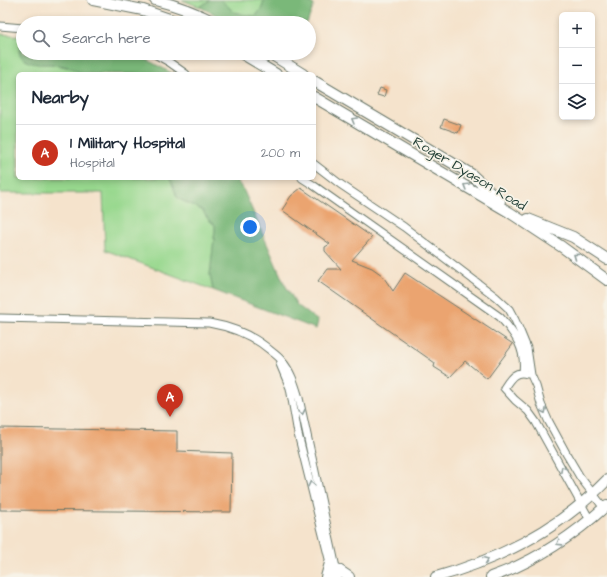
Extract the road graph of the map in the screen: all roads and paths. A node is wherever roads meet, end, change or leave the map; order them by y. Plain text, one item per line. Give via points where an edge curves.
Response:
1 (93, 0) edge
2 (154, 0) edge
3 (162, 16) edge
4 (202, 16) edge
5 (0, 26) edge
6 (16, 27) edge
7 (164, 60) edge
8 (253, 60) edge
9 (280, 60) edge
10 (183, 72) edge
11 (273, 72) edge
12 (300, 72) edge
13 (316, 81) edge
14 (316, 98) edge
15 (316, 166) edge
16 (305, 180) edge
17 (607, 259) edge
18 (607, 280) edge
19 (509, 309) junction
20 (500, 317) junction
21 (0, 318) edge
22 (523, 372) junction
23 (531, 375) junction
24 (607, 480) edge
25 (593, 494) junction
26 (581, 503) junction
27 (606, 507) edge
28 (590, 520) junction
29 (334, 572) edge
30 (326, 577) edge
31 (349, 577) edge
32 (436, 577) edge
33 (491, 577) edge

1 - 3 main road
2 - 4 main road
5 - 6 street
7 - 10 street
8 - 11 main road
9 - 12 main road
13 - 17 main road, Roger Dyason Road via 471,174 512,213 573,236
18 -> 14 main road, Roger Dyason Road via 509,212
15 - 19 street via 404,227
16 - 20 street
19 - 20 street
19 - 23 street via 525,342
20 - 22 street via 519,343 524,361
21 - 29 street via 209,324 234,329 257,340 274,353 290,388 298,434
22 - 23 street
26 -> 22 street via 536,422 504,388 515,374
23 -> 25 street via 557,438
24 - 25 main road
25 - 26 main road
25 - 27 street
26 - 28 street
32 -> 26 main road via 466,568 523,543
27 - 28 main road
28 -> 33 main road via 528,561
29 - 30 main road
29 - 31 main road

